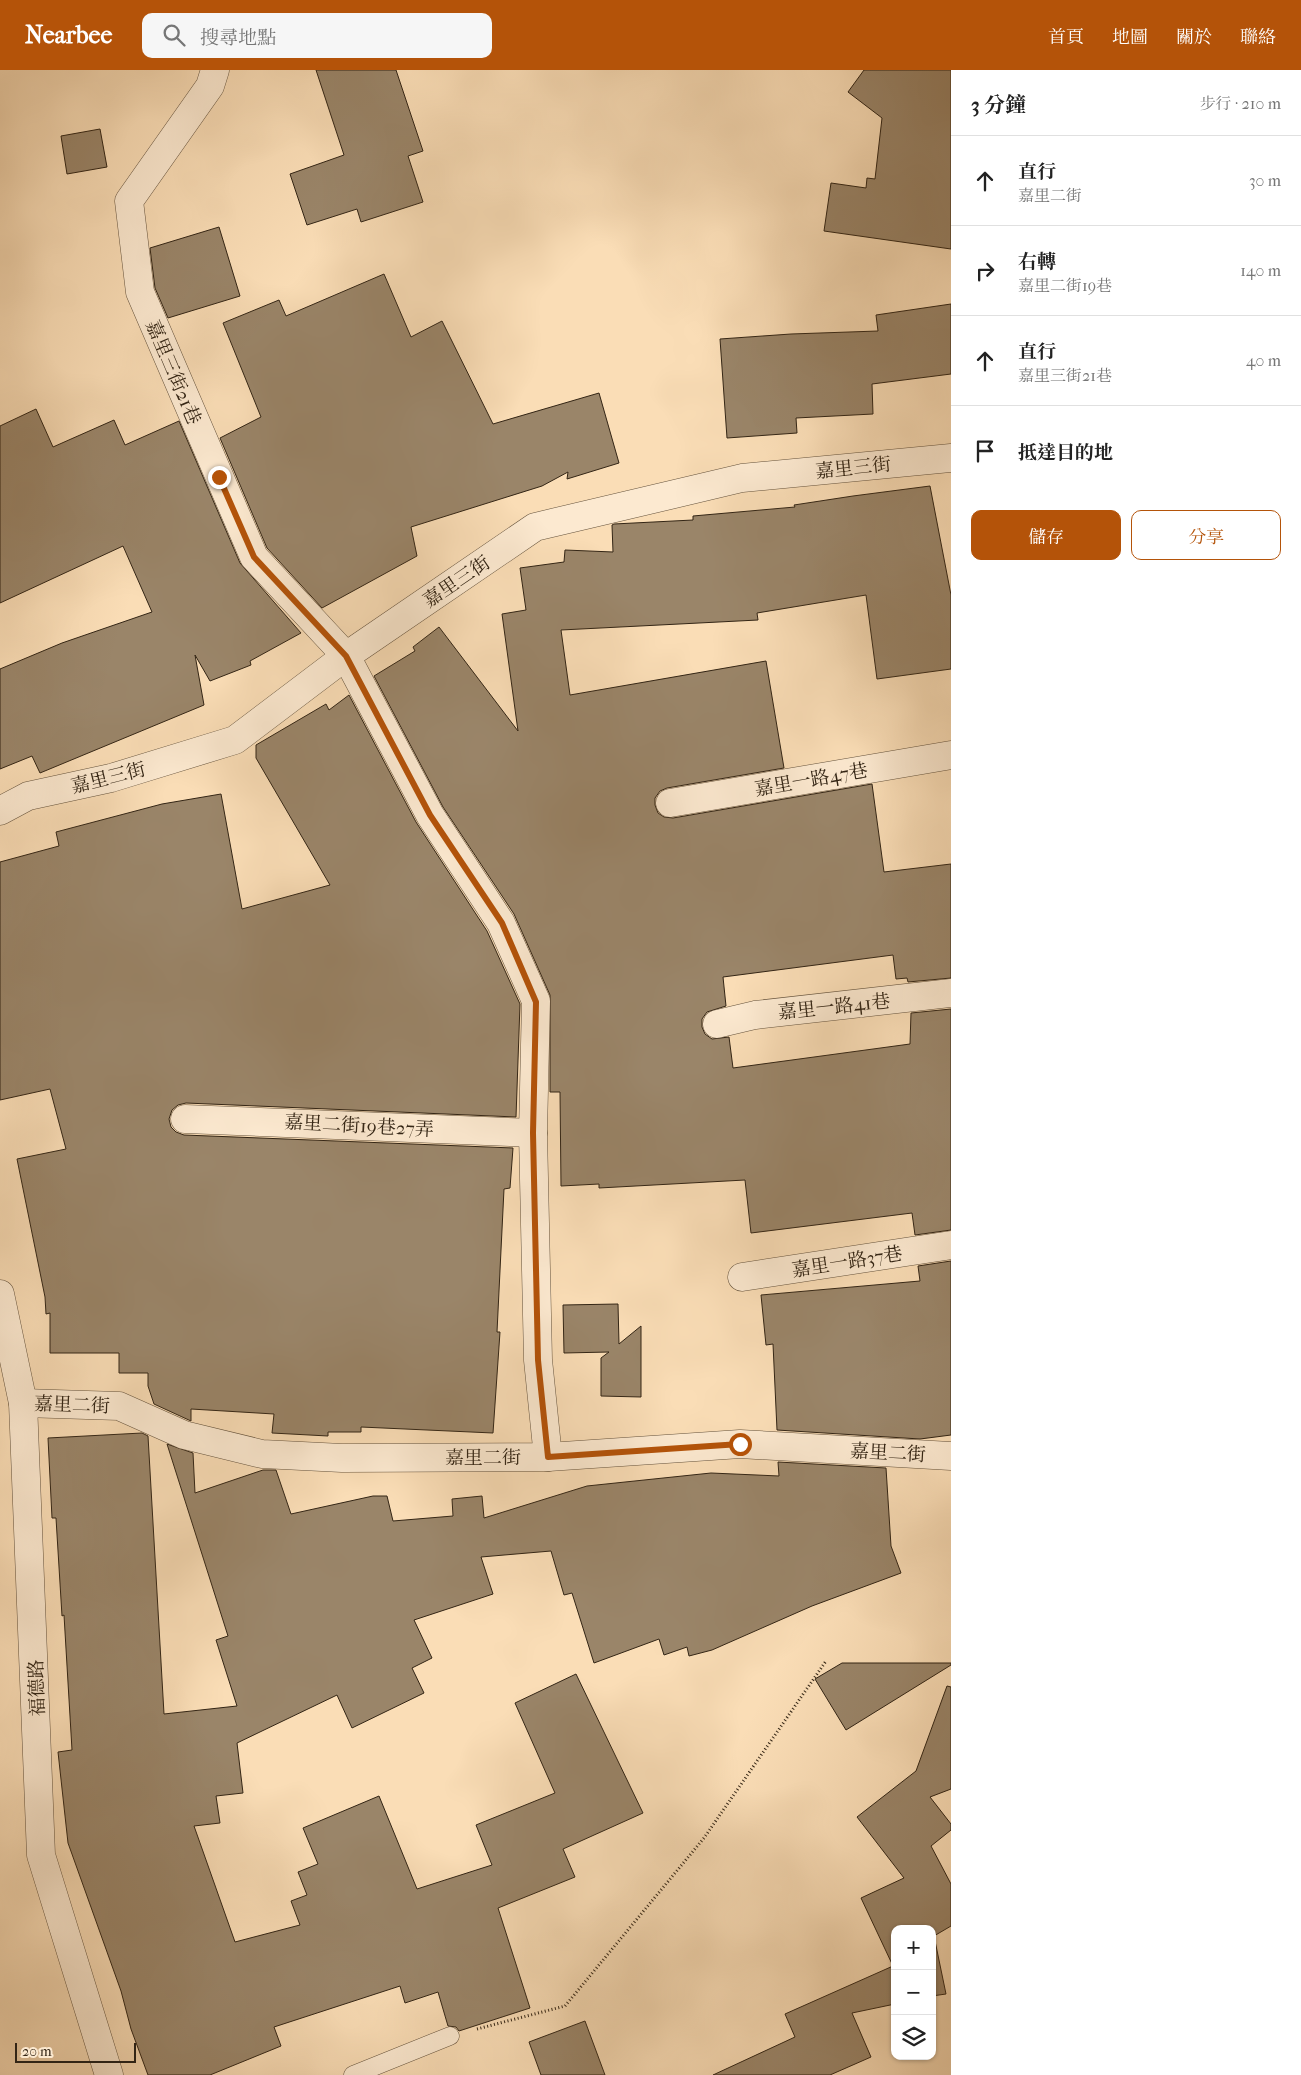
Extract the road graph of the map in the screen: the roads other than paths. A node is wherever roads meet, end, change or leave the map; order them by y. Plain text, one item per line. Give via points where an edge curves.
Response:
1 (216, 70) edge
2 (951, 458) edge
3 (346, 656) junction
4 (951, 755) edge
5 (670, 803) dead end
6 (0, 811) edge
7 (951, 993) edge
8 (717, 1024) dead end
9 (184, 1119) dead end
10 (533, 1133) junction
11 (951, 1245) edge
12 (742, 1277) dead end
13 (0, 1294) edge
14 (24, 1403) junction
15 (951, 1456) edge
16 (548, 1457) junction
17 (450, 2036) road end
18 (109, 2075) edge
19 (352, 2075) edge

1 - 3 street, 嘉里三街21巷 via 210,86 129,202 140,292 254,557
2 - 3 street, 嘉里三街 via 742,478 535,527
3 - 6 street, 嘉里三街 via 235,740 111,778 28,796
3 - 10 street, 嘉里三街21巷 via 430,815 502,923 536,1002
4 - 5 street, 嘉里一路47巷
7 - 8 street, 嘉里一路41巷 via 755,1015
9 - 10 street, 嘉里二街19巷27弄
10 - 16 street, 嘉里三街21巷 via 538,1360
11 - 12 street, 嘉里一路37巷
13 - 14 street, 福德路
14 - 16 street, 嘉里二街 via 119,1406 184,1435 262,1454 342,1458
14 - 18 street, 福德路 via 41,1855
15 - 16 street, 嘉里二街 via 740,1444
17 - 19 lane

